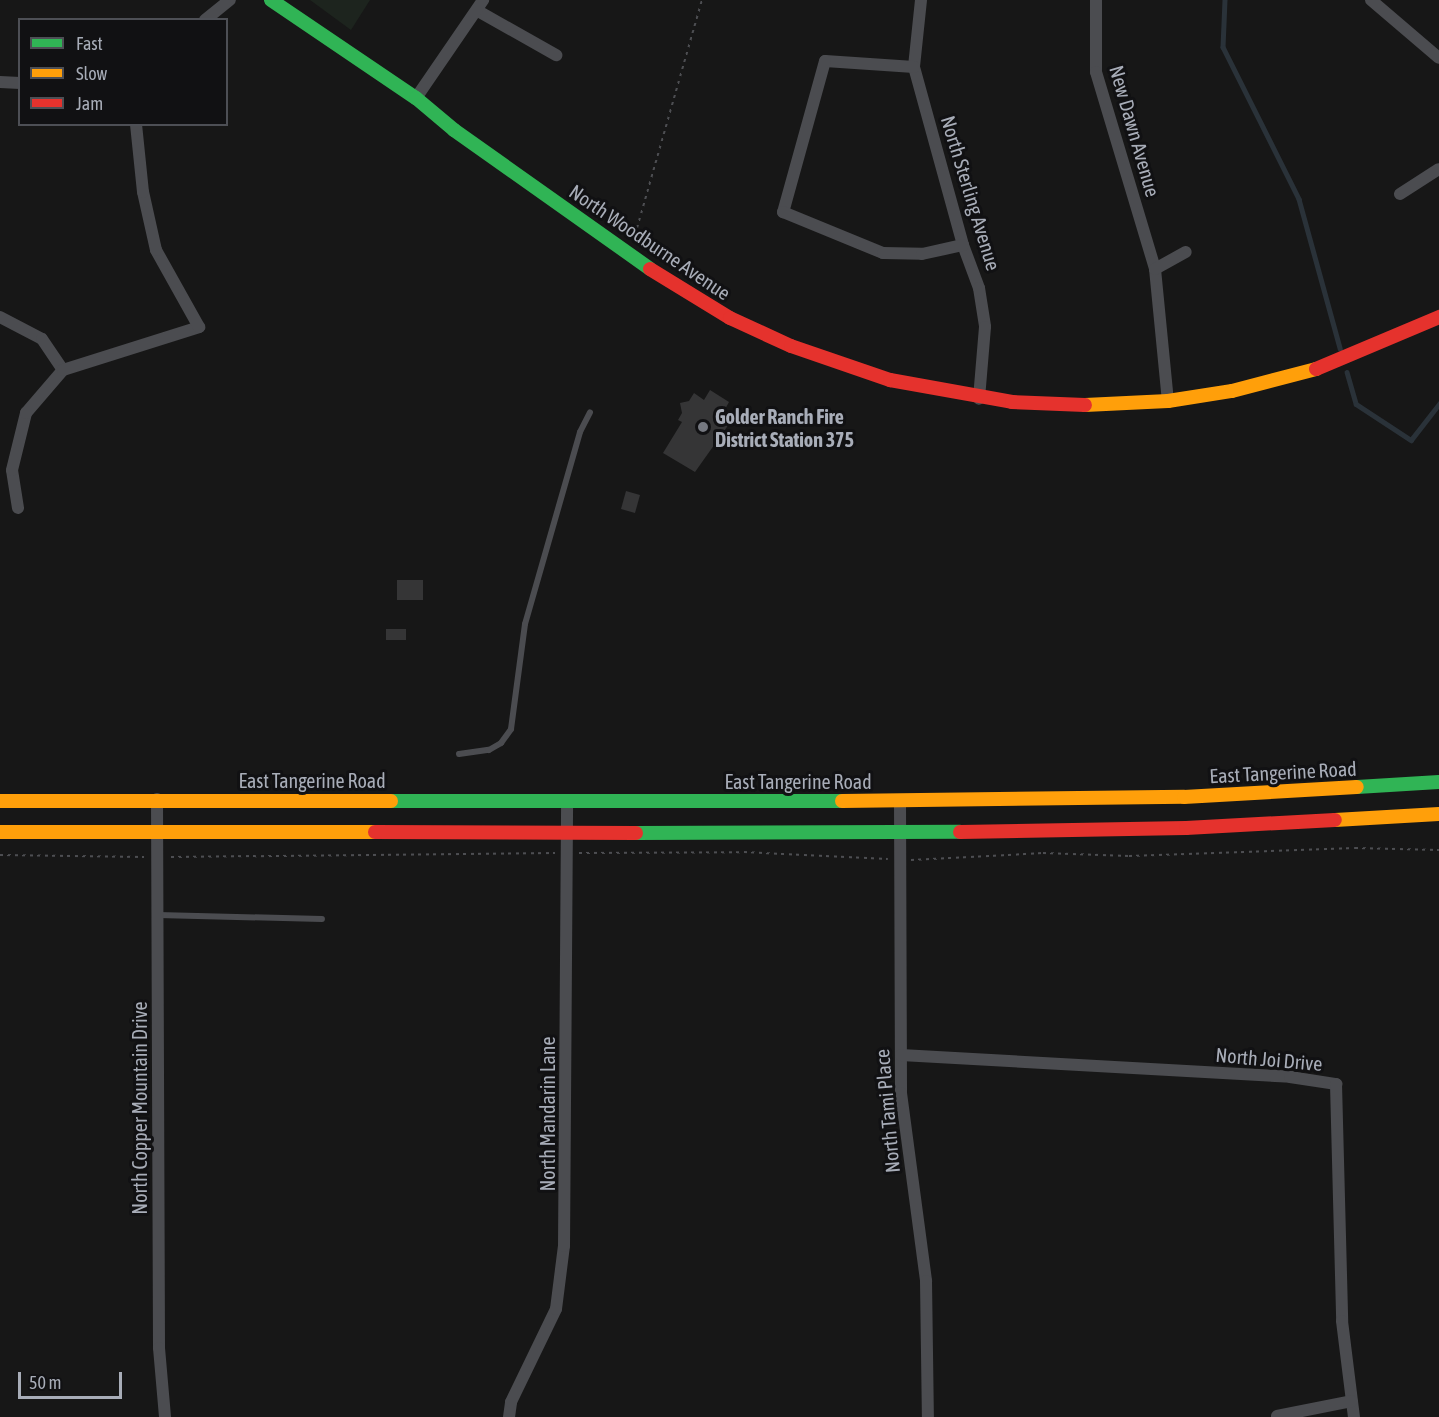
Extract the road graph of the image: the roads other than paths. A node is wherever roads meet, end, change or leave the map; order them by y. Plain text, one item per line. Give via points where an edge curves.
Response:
1 (230, 0) edge
2 (271, 0) edge
3 (921, 0) edge
4 (1096, 0) edge
5 (1371, 0) edge
6 (481, 5) edge
7 (208, 18) edge
8 (556, 55) dead end
9 (1439, 58) edge
10 (914, 67) junction
11 (0, 82) edge
12 (18, 83) edge
13 (416, 98) junction
14 (136, 126) edge
15 (1439, 169) edge
16 (1400, 194) dead end
17 (963, 245) junction
18 (1186, 252) dead end
19 (1155, 269) junction
20 (1439, 316) edge
21 (0, 317) edge
22 (63, 370) junction
23 (979, 399) junction
24 (1168, 401) junction
25 (590, 412) dead end
26 (18, 508) dead end
27 (459, 754) dead end
28 (1439, 782) edge
29 (157, 799) junction
30 (567, 800) junction
31 (0, 801) edge
32 (900, 801) junction
33 (1439, 814) edge
34 (157, 831) junction
35 (0, 832) edge
36 (567, 832) junction
37 (901, 833) junction
38 (158, 915) junction
39 (322, 919) dead end
40 (901, 1055) junction
41 (1352, 1401) junction
42 (1277, 1416) edge
43 (165, 1417) edge
44 (509, 1417) edge
45 (928, 1417) edge
46 (1354, 1417) edge

1 - 7 street
2 - 13 main road, North Woodburne Avenue
3 - 10 street, North Sterling Avenue
4 - 19 street, New Dawn Avenue via 1096,72
5 - 9 street
6 - 8 street
6 - 13 street
10 - 17 street, North Sterling Avenue
10 - 17 street via 825,61 783,212 883,254 922,254
11 - 12 street
13 - 23 main road, North Woodburne Avenue via 454,130 637,261 730,318 848,367
14 - 22 street via 143,192 156,250 199,327
15 - 16 street
17 - 23 street, North Sterling Avenue via 980,288 985,327
18 - 19 street
19 - 24 street, New Dawn Avenue
20 - 24 main road, North Woodburne Avenue via 1376,347 1314,370 1232,391
21 - 22 street via 42,339
22 - 26 street via 26,413 12,470
23 - 24 main road, North Woodburne Avenue via 1090,405
25 - 27 lane via 580,432 521,638 511,729 501,743 489,750
28 - 32 main road, East Tangerine Road via 1184,797
29 - 30 main road, East Tangerine Road
29 - 31 main road, East Tangerine Road
29 - 34 street, North Copper Mountain Drive
30 - 32 main road, East Tangerine Road
30 - 36 street, North Mandarin Lane
32 - 37 street, North Tami Place
33 - 37 main road via 1186,828
34 - 35 main road
34 - 36 main road
34 - 38 street, North Copper Mountain Drive
36 - 37 main road
36 - 44 street, North Mandarin Lane via 564,1246 556,1309 511,1402
37 - 40 street, North Tami Place
38 - 39 lane
38 - 43 street, North Copper Mountain Drive via 159,1348
40 - 41 street, North Joi Drive via 1290,1077 1336,1084 1339,1276
40 - 45 street, North Tami Place via 904,1121 926,1281
41 - 42 street
41 - 46 street, North Joi Drive

